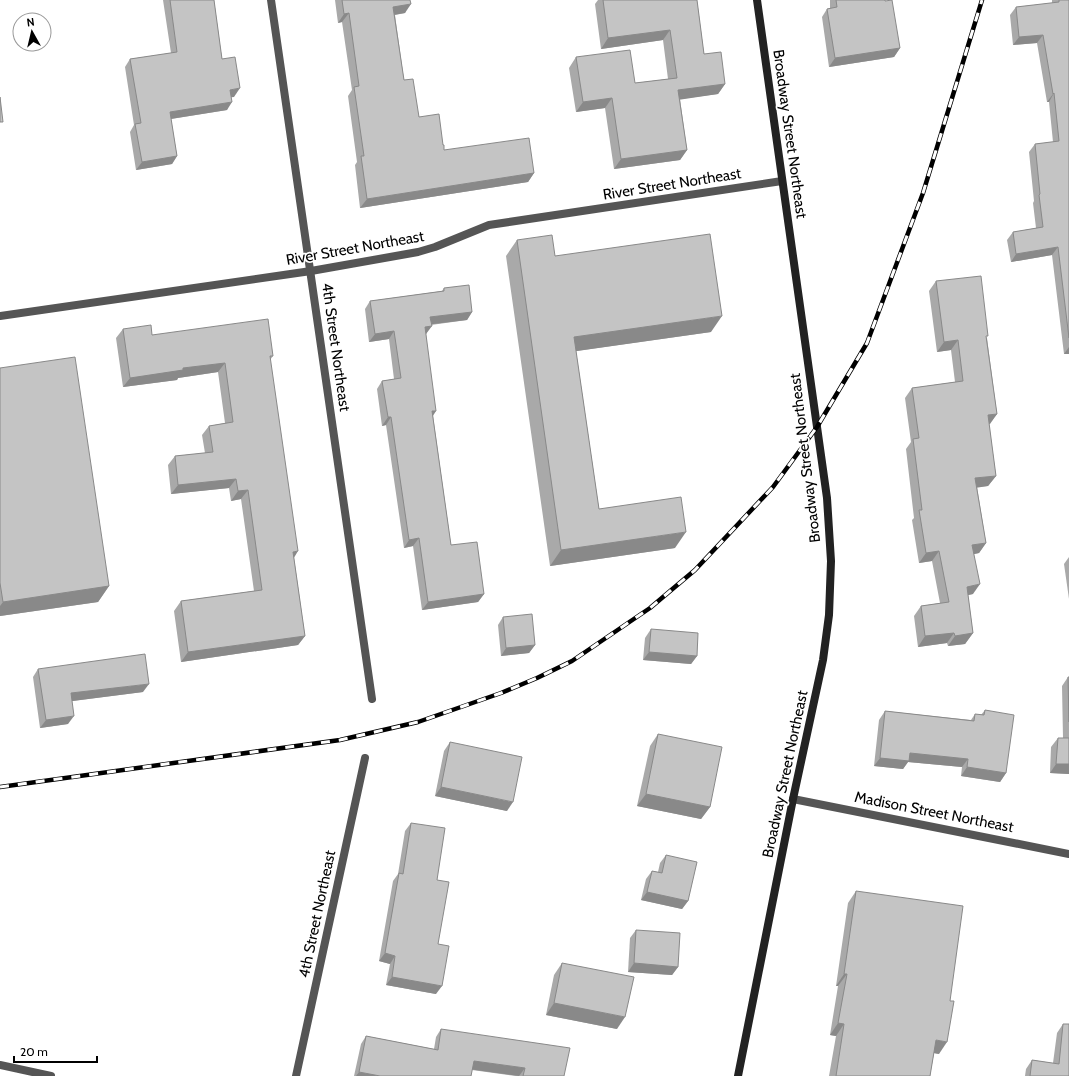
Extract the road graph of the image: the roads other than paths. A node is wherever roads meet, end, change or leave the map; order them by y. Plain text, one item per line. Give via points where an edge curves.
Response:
1 (271, 0) edge
2 (758, 0) edge
3 (782, 181) junction
4 (311, 271) junction
5 (0, 316) edge
6 (372, 699) dead end
7 (365, 758) dead end
8 (793, 799) junction
9 (1069, 854) edge
10 (0, 1065) edge
11 (51, 1076) edge
12 (296, 1076) edge
13 (738, 1076) edge

1 - 4 street, 4th Street Northeast
2 - 3 main road, Broadway Street Northeast
3 - 4 street, River Street Northeast via 489,225 418,252
3 - 8 main road, Broadway Street Northeast via 827,498 831,561 829,615 823,660
4 - 5 street, River Street Northeast
4 - 6 street, 4th Street Northeast
7 - 12 street, 4th Street Northeast
8 - 9 street, Madison Street Northeast
8 - 13 main road, Broadway Street Northeast
10 - 11 street

